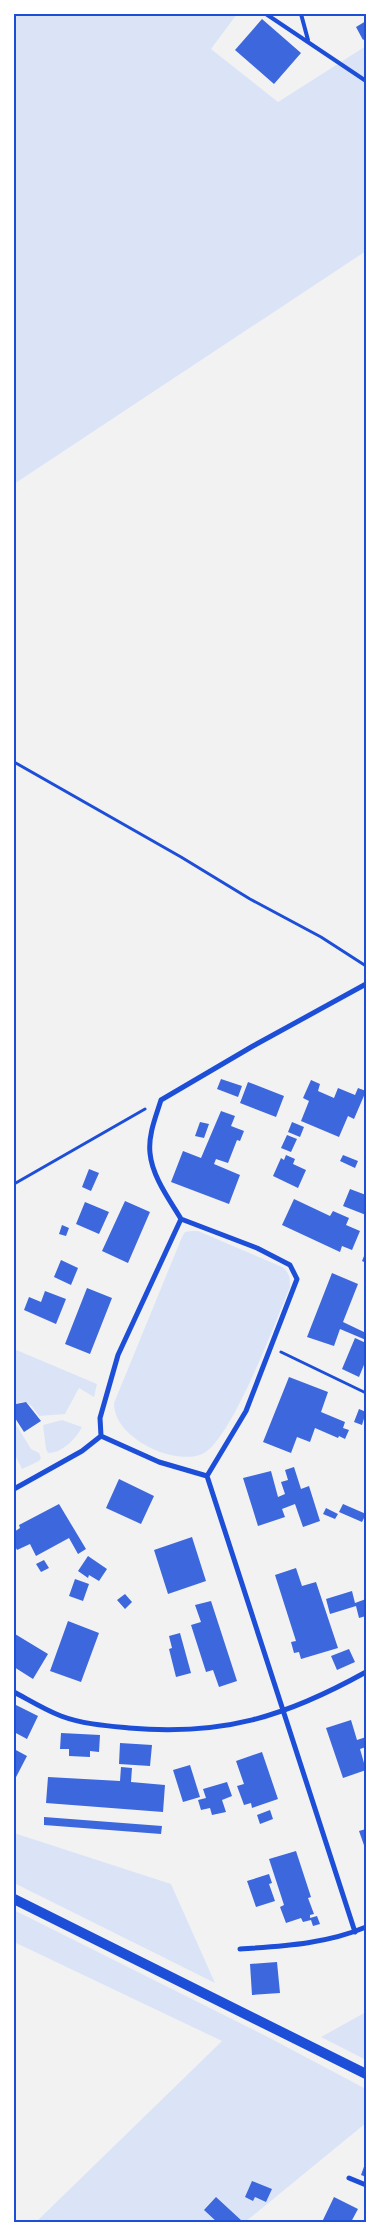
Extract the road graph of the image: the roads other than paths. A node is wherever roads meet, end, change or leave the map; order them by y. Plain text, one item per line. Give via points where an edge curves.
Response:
1 (266, 14) edge
2 (301, 14) edge
3 (308, 40) junction
4 (366, 81) edge
5 (366, 984) edge
6 (181, 1219) junction
7 (102, 1436) junction
8 (207, 1476) junction
9 (14, 1489) edge
10 (366, 1672) edge
11 (14, 1692) edge
12 (283, 1712) junction
13 (14, 1899) edge
14 (366, 1927) edge
15 (355, 1932) junction
16 (240, 1949) dead end
17 (366, 2074) edge
18 (349, 2178) dead end
19 (366, 2185) edge

1 - 3 lane
2 - 3 lane
3 - 4 lane
5 - 6 street via 161,1100 152,1129 150,1152 163,1190
6 - 7 street via 118,1355 100,1418
6 - 8 street via 257,1248 290,1265 297,1279 246,1411
7 - 8 street via 159,1462
7 - 9 street via 82,1451
8 - 12 street
10 - 12 street
11 - 12 street via 62,1716 112,1726 158,1730 220,1728
12 - 15 street
13 - 17 main road
14 - 15 street
15 - 16 street via 293,1946
18 - 19 street

